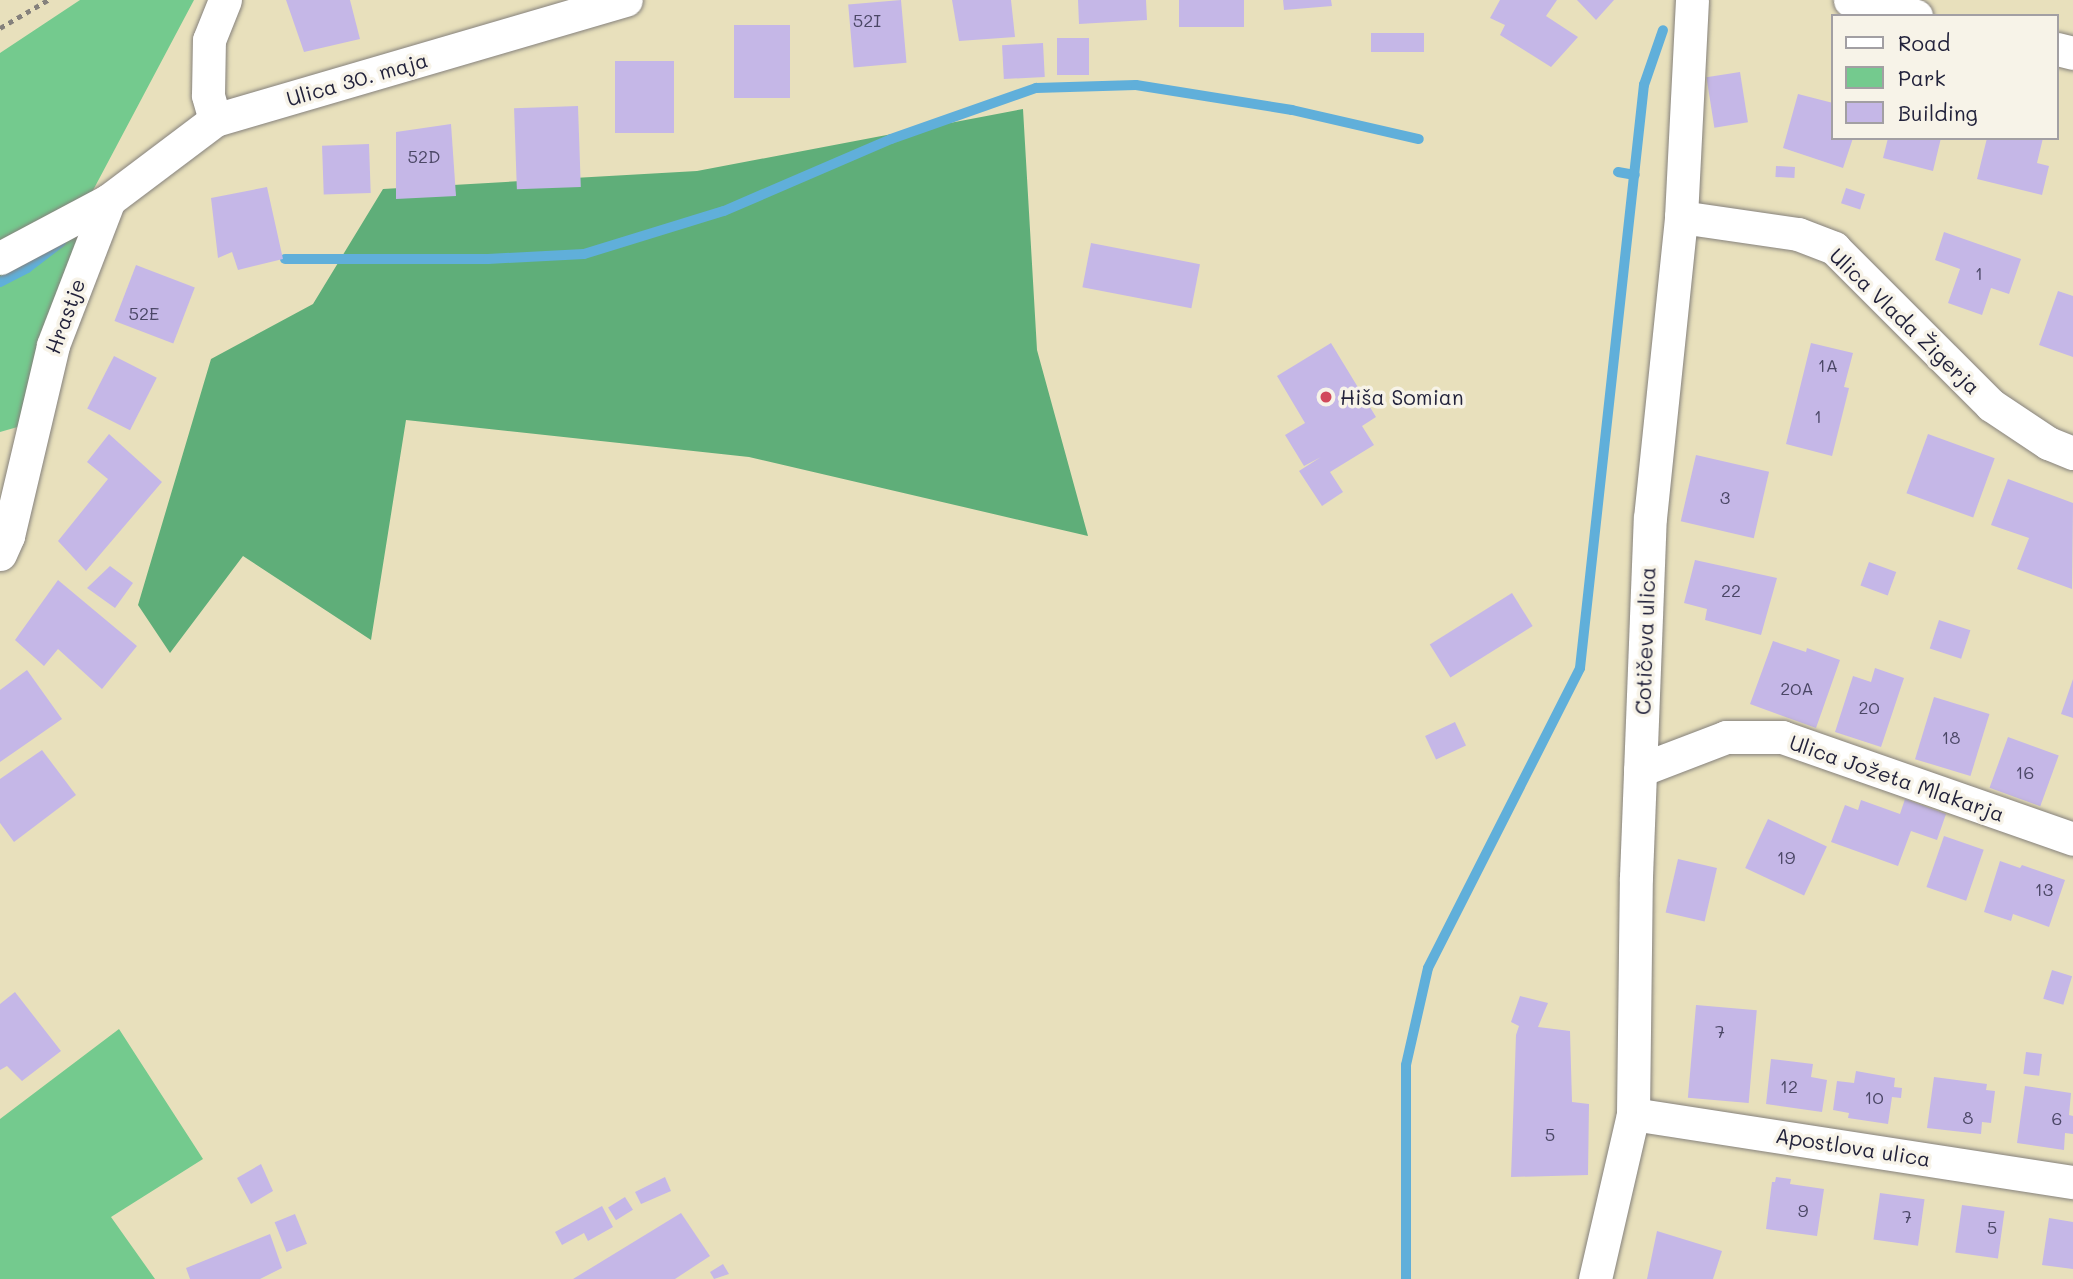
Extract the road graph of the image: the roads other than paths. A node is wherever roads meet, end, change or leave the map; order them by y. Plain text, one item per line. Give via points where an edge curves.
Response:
1 (225, 0) edge
2 (626, 0) edge
3 (1692, 0) edge
4 (1850, 0) edge
5 (1908, 14) edge
6 (215, 120) junction
7 (109, 200) junction
8 (1681, 217) junction
9 (0, 258) edge
10 (2073, 453) edge
11 (0, 554) edge
12 (1640, 769) junction
13 (2073, 839) edge
14 (1633, 1114) junction
15 (2073, 1182) edge
16 (1595, 1279) edge

1 - 6 street via 209,40 208,95
2 - 6 street, Ulica 30. maja
3 - 8 street, Cotičeva ulica
4 - 5 street
6 - 7 street, Ulica 30. maja
7 - 9 street
7 - 11 street, Hrastje via 53,345
8 - 10 street, Ulica Vlada Žigerja via 1798,233 1834,248 1991,405 2048,443
8 - 12 street, Cotičeva ulica via 1650,518
12 - 13 street, Ulica Jožeta Mlakarja via 1726,737 1782,737
12 - 14 street, Cotičeva ulica
14 - 15 street, Apostlova ulica
14 - 16 street, Cotičeva ulica

